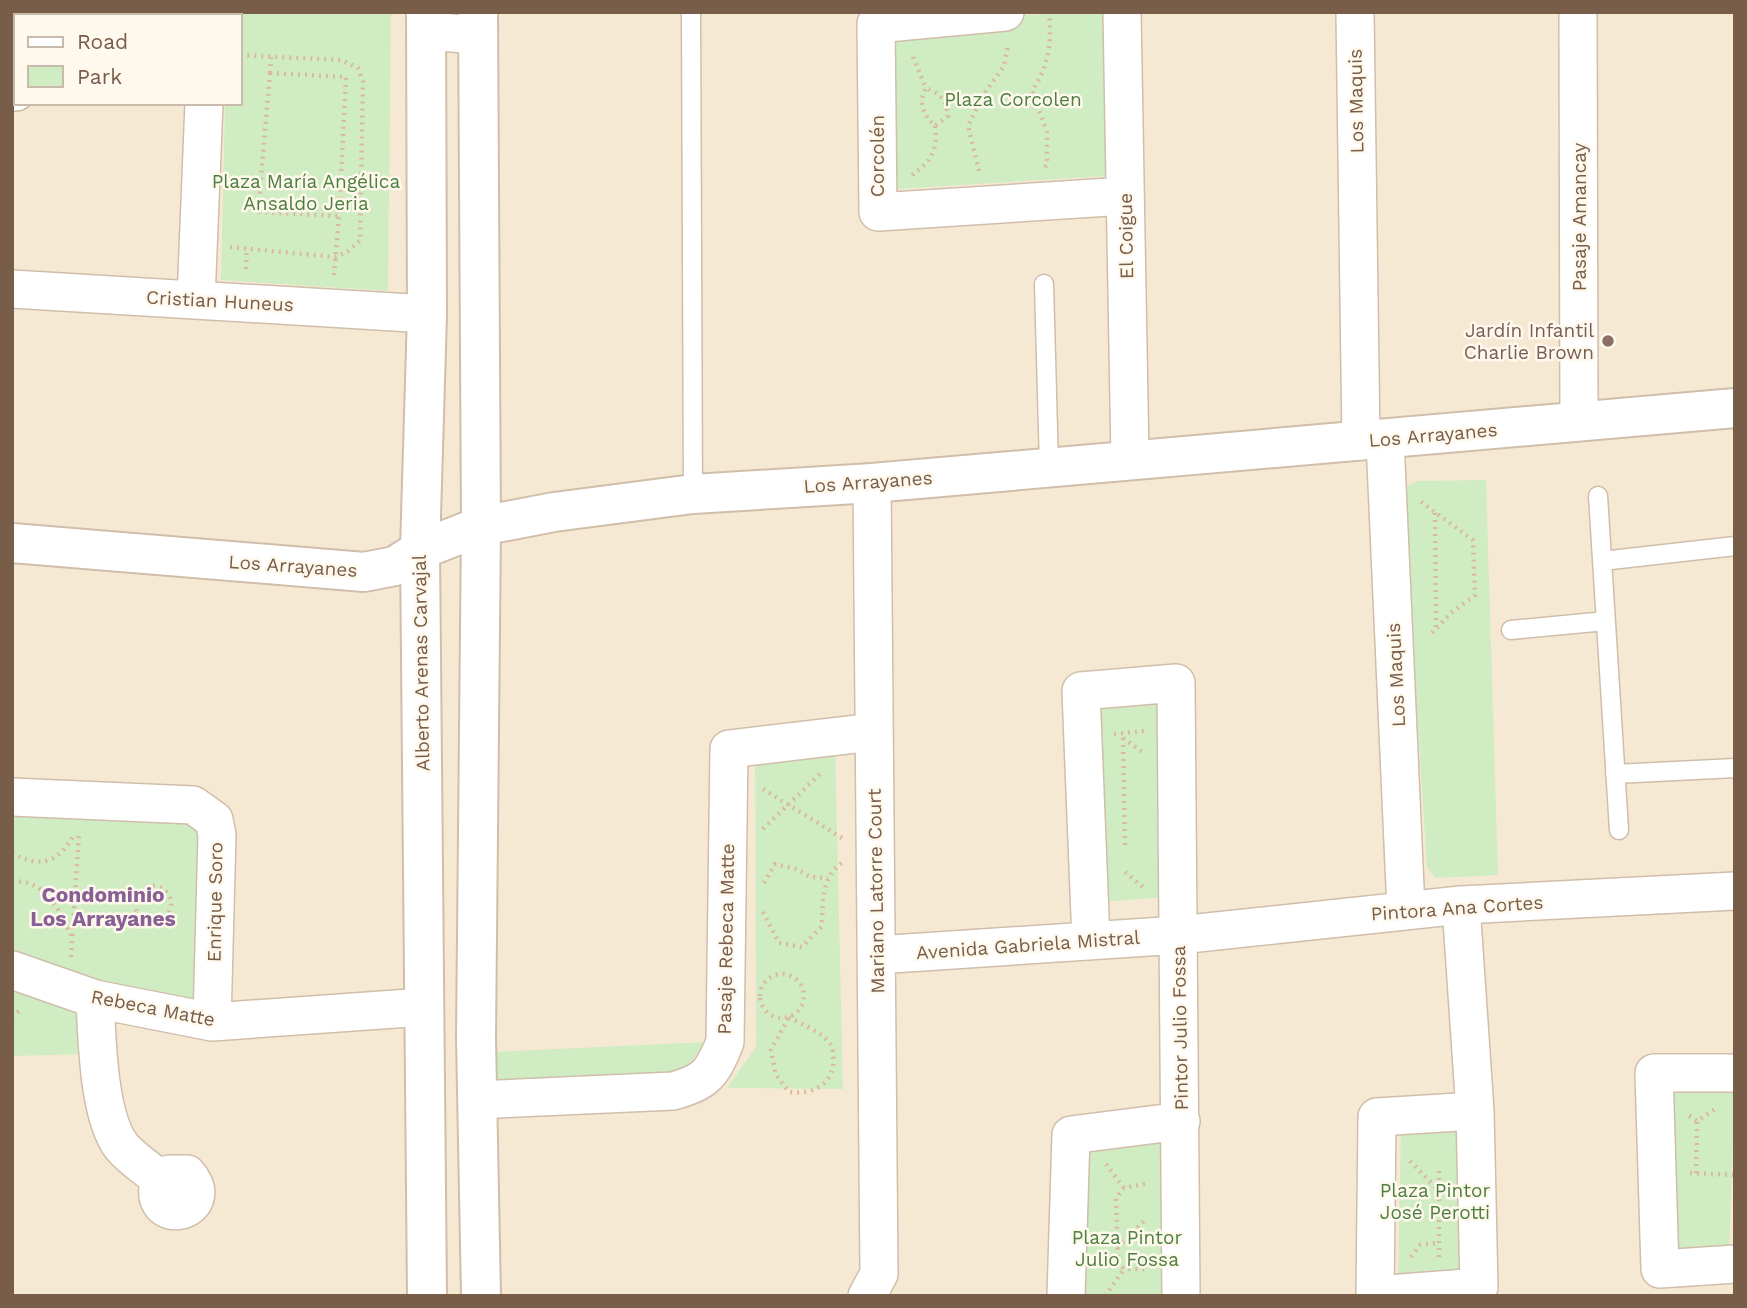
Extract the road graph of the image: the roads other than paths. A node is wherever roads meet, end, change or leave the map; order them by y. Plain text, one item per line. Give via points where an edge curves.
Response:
1 (691, 12) edge
2 (1005, 12) edge
3 (1122, 12) edge
4 (1355, 12) edge
5 (1578, 12) edge
6 (997, 13) edge
7 (427, 22) edge
8 (478, 24) edge
9 (198, 105) edge
10 (1125, 197) junction
11 (1044, 284) dead end
12 (12, 289) edge
13 (196, 300) junction
14 (427, 314) junction
15 (1735, 408) edge
16 (1579, 421) junction
17 (1378, 453) junction
18 (1130, 459) junction
19 (1049, 467) junction
20 (872, 483) junction
21 (693, 494) junction
22 (1598, 496) dead end
23 (481, 526) junction
24 (12, 544) edge
25 (1735, 546) edge
26 (420, 550) junction
27 (1602, 561) junction
28 (1606, 621) junction
29 (1511, 630) dead end
30 (873, 732) junction
31 (1735, 768) edge
32 (1615, 774) junction
33 (12, 797) edge
34 (1619, 830) dead end
35 (1735, 891) edge
36 (1461, 905) junction
37 (1406, 910) junction
38 (1179, 935) junction
39 (1091, 941) junction
40 (877, 955) junction
41 (12, 970) edge
42 (82, 994) junction
43 (424, 1007) junction
44 (212, 1022) junction
45 (1735, 1073) edge
46 (477, 1101) junction
47 (1475, 1111) junction
48 (1181, 1121) junction
49 (160, 1179) dead end
50 (1735, 1264) edge
51 (427, 1296) edge
52 (481, 1296) edge
53 (867, 1296) edge
54 (1066, 1296) edge
55 (1181, 1296) edge

1 - 21 lane
2 - 6 street, Corcolén
3 - 10 street, El Coigue
4 - 17 street, Los Maquis
5 - 16 street, Pasaje Amancay
6 - 10 street, Corcolén via 876,24 878,212
7 - 8 street, Alberto Arenas Carvajal
7 - 14 street, Alberto Arenas Carvajal
8 - 23 street, Alberto Arenas Carvajal
9 - 13 street
10 - 18 street, El Coigue
11 - 19 lane
12 - 13 street, Cristian Huneus
13 - 14 street, Cristian Huneus
14 - 26 street, Alberto Arenas Carvajal
15 - 16 street, Los Arrayanes
16 - 17 street, Los Arrayanes
17 - 18 street, Los Arrayanes
17 - 37 street, Los Maquis
18 - 19 street, Los Arrayanes
19 - 20 street, Los Arrayanes
20 - 21 street, Los Arrayanes
20 - 30 street, Mariano Latorre Court
21 - 23 street, Los Arrayanes
22 - 27 lane
23 - 26 street, Los Arrayanes
23 - 46 street, Alberto Arenas Carvajal
24 - 26 street, Los Arrayanes via 364,572 395,566
25 - 27 lane
26 - 43 street, Alberto Arenas Carvajal
27 - 28 lane
28 - 29 lane
28 - 32 lane
30 - 40 street, Mariano Latorre Court via 868,854
30 - 46 street, Pasaje Rebeca Matte via 729,749 725,1042 716,1065 698,1084 673,1091
31 - 32 lane
32 - 34 lane
33 - 44 street, Enrique Soro via 193,805 214,820
35 - 36 street, Pintora Ana Cortes
36 - 37 street, Pintora Ana Cortes
36 - 47 street
37 - 38 street, Pintora Ana Cortes
38 - 39 street, Avenida Gabriela Mistral
38 - 39 street, Pintor Julio Fossa via 1176,682 1082,691
38 - 48 street, Pintor Julio Fossa
39 - 40 street, Avenida Gabriela Mistral
40 - 53 street, Mariano Latorre Court via 880,1274
41 - 42 street, Rebeca Matte
42 - 44 street, Rebeca Matte
42 - 49 street via 108,1116 122,1147
43 - 44 street, Rebeca Matte
43 - 51 street, Alberto Arenas Carvajal
45 - 50 street via 1654,1073 1660,1269
46 - 52 street, Alberto Arenas Carvajal
47 - 47 street via 1377,1117 1375,1295 1479,1287
48 - 54 street, Pintor Julio Fossa via 1071,1135
48 - 55 street, Pintor Julio Fossa

